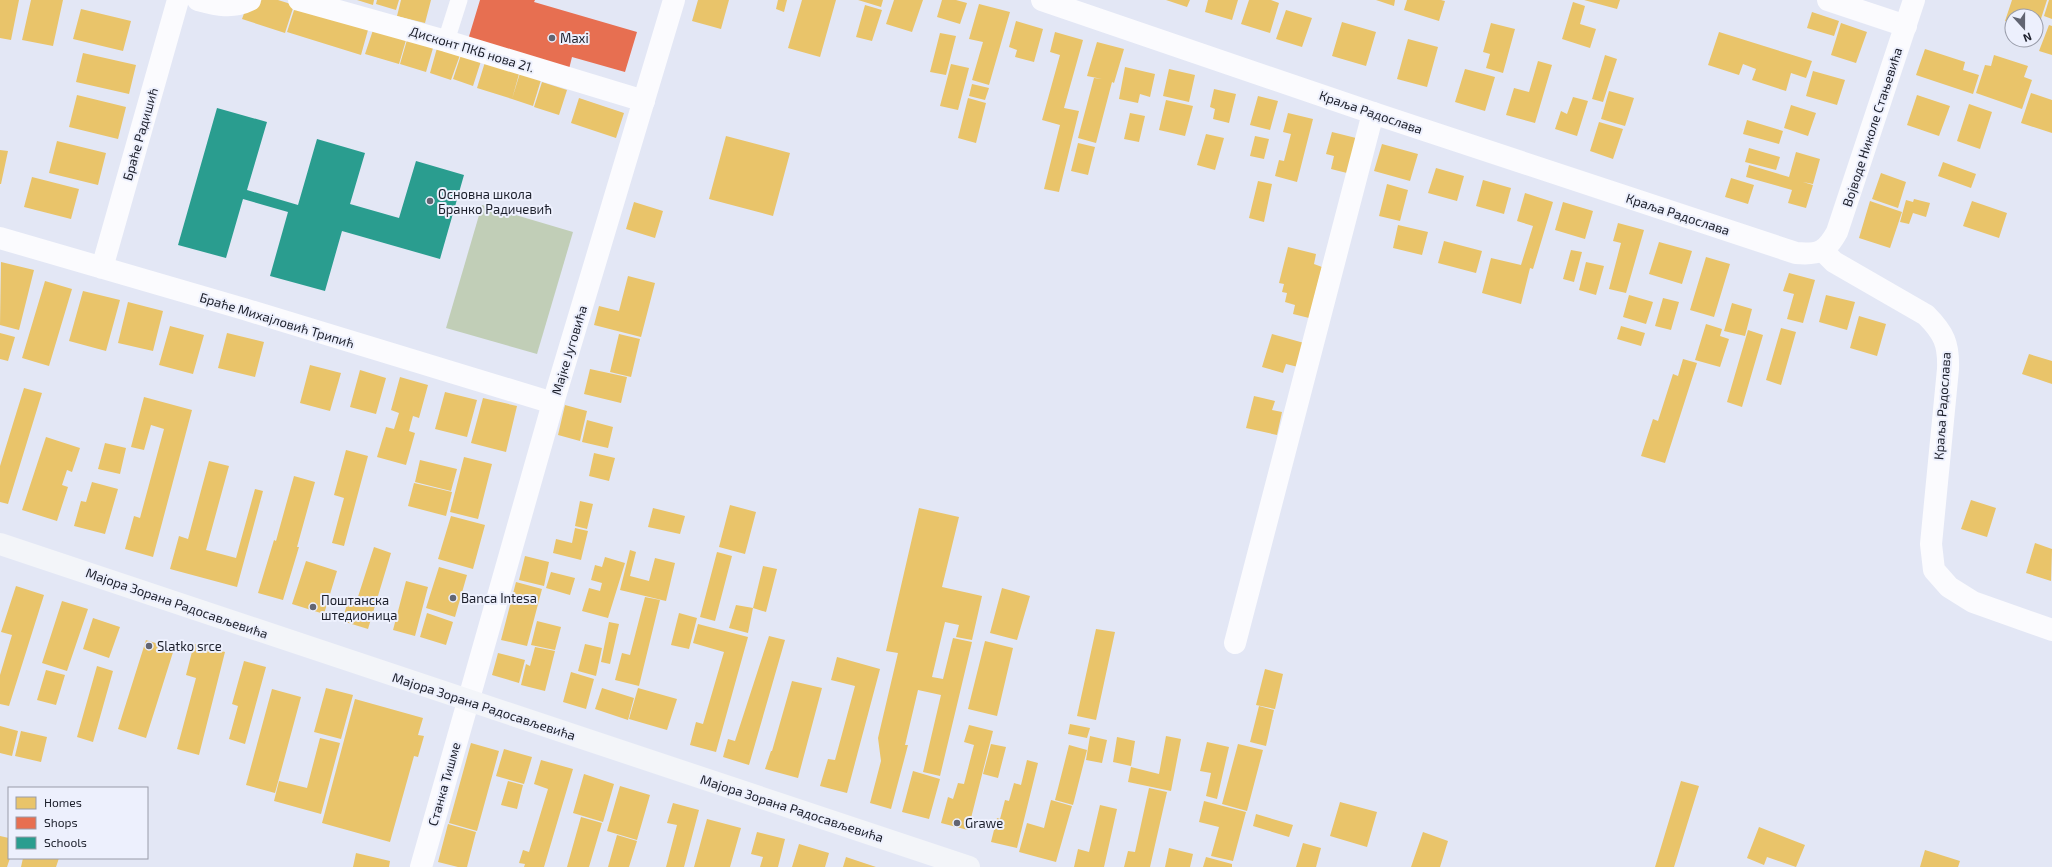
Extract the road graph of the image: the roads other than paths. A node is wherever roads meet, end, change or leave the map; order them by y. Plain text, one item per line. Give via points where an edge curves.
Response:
1 (198, 0) edge
2 (250, 0) edge
3 (300, 0) edge
4 (459, 0) edge
5 (674, 0) edge
6 (1042, 0) edge
7 (1828, 0) edge
8 (1914, 0) edge
9 (172, 2) edge
10 (1906, 26) junction
11 (446, 41) junction
12 (644, 101) junction
13 (1373, 113) junction
14 (0, 238) edge
15 (1823, 251) junction
16 (102, 268) junction
17 (553, 403) junction
18 (0, 544) edge
19 (2052, 630) edge
20 (1235, 643) dead end
21 (468, 701) junction
22 (421, 867) edge
23 (969, 867) edge

1 - 2 street via 226,7
3 - 11 street, Дисконт ПКБ нова 21.
4 - 11 street
5 - 12 street, Мајке Југовића
6 - 13 street, Краља Радослава
7 - 10 street
8 - 10 street, Војводе Николе Стањевића
9 - 16 street, Браће Радишић
10 - 15 street, Војводе Николе Стањевића via 1837,232
11 - 12 street, Дисконт ПКБ нова 21.
12 - 17 street, Мајке Југовића
13 - 15 street, Краља Радослава via 1796,253 1812,254
13 - 20 street
14 - 16 street, Браће Михајловић Трипић
15 - 19 street, Краља Радослава via 1834,262 1926,315 1938,326 1946,339 1948,369 1930,544 1934,570 1949,586 1973,602
16 - 17 street, Браће Михајловић Трипић
17 - 21 street, Мајке Југовића
18 - 21 main road, Мајора Зорана Радосављевића
21 - 22 street, Станка Тишме
21 - 23 main road, Мајора Зорана Радосављевића

